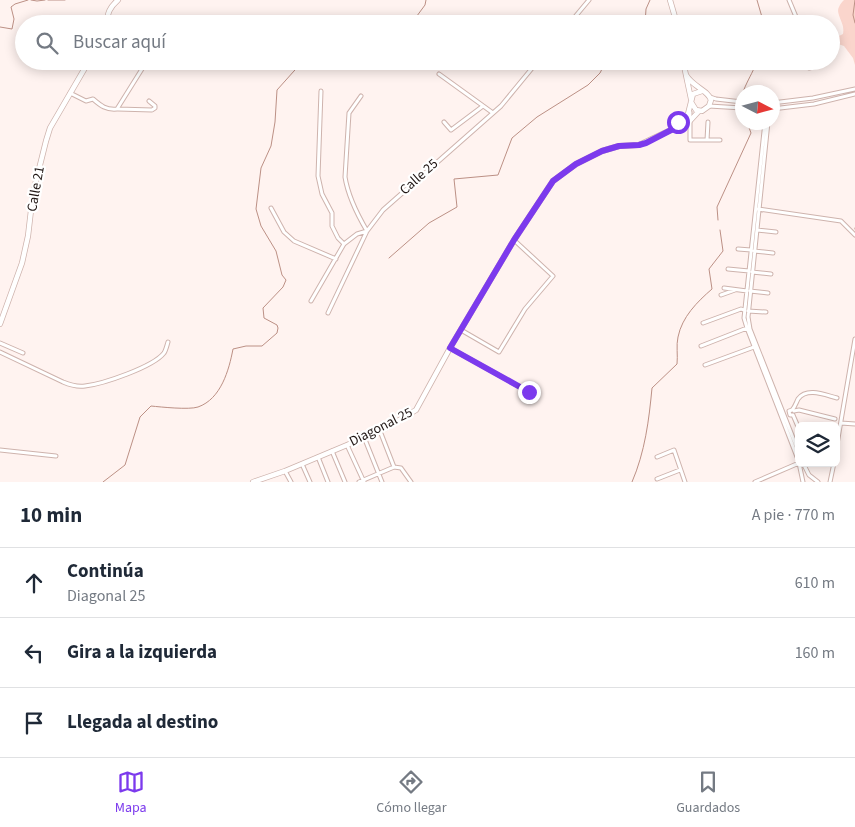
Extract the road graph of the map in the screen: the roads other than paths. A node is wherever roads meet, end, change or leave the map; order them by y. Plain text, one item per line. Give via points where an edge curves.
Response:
1 (118, 0) edge
2 (589, 0) edge
3 (670, 0) edge
4 (789, 0) edge
5 (108, 15) edge
6 (576, 15) edge
7 (674, 15) edge
8 (795, 15) edge
9 (84, 70) edge
10 (141, 70) edge
11 (531, 70) edge
12 (685, 70) edge
13 (439, 74) dead end
14 (686, 75) junction
15 (855, 89) edge
16 (321, 91) dead end
17 (702, 91) junction
18 (70, 93) junction
19 (855, 94) edge
20 (361, 96) dead end
21 (710, 97) junction
22 (149, 101) dead end
23 (690, 101) junction
24 (735, 101) edge
25 (780, 102) edge
26 (483, 106) junction
27 (709, 106) junction
28 (735, 107) edge
29 (780, 108) edge
30 (117, 109) junction
31 (690, 109) junction
32 (699, 111) junction
33 (492, 113) junction
34 (690, 119) junction
35 (444, 122) dead end
36 (708, 122) dead end
37 (675, 128) junction
38 (765, 130) edge
39 (707, 140) junction
40 (720, 140) dead end
41 (271, 208) dead end
42 (757, 209) junction
43 (756, 230) junction
44 (367, 231) junction
45 (776, 232) dead end
46 (855, 236) edge
47 (514, 240) junction
48 (344, 244) junction
49 (738, 249) dead end
50 (753, 250) junction
51 (773, 253) dead end
52 (336, 259) junction
53 (728, 269) dead end
54 (750, 271) junction
55 (771, 274) dead end
56 (724, 288) dead end
57 (735, 290) junction
58 (748, 291) junction
59 (768, 293) dead end
60 (721, 295) dead end
61 (311, 302) dead end
62 (746, 310) junction
63 (766, 312) dead end
64 (328, 313) dead end
65 (703, 323) dead end
66 (0, 324) edge
67 (747, 328) junction
68 (461, 330) junction
69 (855, 339) edge
70 (168, 342) dead end
71 (0, 343) edge
72 (701, 346) dead end
73 (754, 347) junction
74 (450, 348) junction
75 (0, 352) edge
76 (23, 353) dead end
77 (705, 366) dead end
78 (529, 392) dead end
79 (837, 398) dead end
80 (792, 413) junction
81 (785, 416) junction
82 (835, 418) dead end
83 (796, 422) edge
84 (841, 423) junction
85 (855, 424) edge
86 (840, 428) edge
87 (380, 430) junction
88 (364, 437) junction
89 (795, 442) edge
90 (347, 445) junction
91 (0, 450) edge
92 (795, 450) edge
93 (332, 451) junction
94 (56, 456) dead end
95 (318, 457) junction
96 (657, 457) dead end
97 (302, 464) junction
98 (795, 465) edge
99 (394, 467) junction
100 (801, 467) edge
101 (804, 467) edge
102 (833, 467) edge
103 (680, 470) junction
104 (285, 471) junction
105 (378, 474) junction
106 (813, 478) junction
107 (657, 479) dead end
108 (362, 481) edge
109 (253, 482) edge
110 (291, 482) edge
111 (310, 482) edge
112 (328, 482) edge
113 (345, 482) edge
114 (382, 482) edge
115 (411, 482) edge
116 (685, 482) edge
117 (755, 482) edge
118 (803, 482) edge
119 (818, 482) edge
120 (830, 482) edge

1 - 5 street
2 - 6 street
3 - 7 street
4 - 8 street
9 - 18 street, Calle 21
10 - 30 street
11 - 33 street, Calle 25
12 - 14 street
13 - 26 street
14 - 17 street
14 - 23 street
15 - 25 street
16 - 48 street via 318,176 332,214 332,226
17 - 21 street
17 - 23 street via 696,92
18 - 30 street via 86,101 93,99 109,110
18 - 66 street, Calle 21 via 46,141 33,193 22,263
19 - 29 street
20 - 44 street via 349,113 345,177 357,215
21 - 24 street
21 - 27 street
22 - 30 street via 155,106 152,110
23 - 31 street
23 - 32 street
26 - 33 street
26 - 35 street via 451,130
27 - 28 street
27 - 32 street
31 - 34 street
31 - 37 street, Diagonal 25
32 - 34 street, Diagonal 25
33 - 44 street, Calle 25 via 383,210
34 - 37 street, Diagonal 25 via 681,128
34 - 39 street via 690,140
36 - 39 street
37 - 47 street, Diagonal 25 via 646,143 602,151 576,164 549,186
38 - 42 street
39 - 40 street
41 - 52 street via 284,232 294,241
42 - 43 street
42 - 46 street via 841,221
42 - 50 street
43 - 45 street
43 - 50 street
44 - 48 street
44 - 64 street, Calle 25
47 - 68 street, Diagonal 25
47 - 68 street via 553,276 525,309 499,352
48 - 52 street
49 - 50 street
50 - 51 street
50 - 54 street
52 - 61 street
53 - 54 street
54 - 55 street
54 - 58 street
56 - 57 street
57 - 58 street
57 - 60 street
58 - 59 street
58 - 62 street
62 - 63 street
62 - 65 street via 740,309
62 - 67 street
62 - 81 street via 750,329
67 - 72 street
67 - 73 street
68 - 74 street, Diagonal 25
69 - 84 street
70 - 75 street via 164,354 143,366 114,380 84,386 70,385
71 - 76 street
73 - 77 street
73 - 92 street
74 - 78 street
74 - 87 street, Diagonal 25 via 416,410
79 - 80 street via 807,392 799,398
80 - 81 street
80 - 82 street via 799,410
80 - 83 street
81 - 89 street
84 - 85 street
84 - 86 street
87 - 88 street, Diagonal 25
87 - 99 street
88 - 90 street, Diagonal 25
88 - 105 street
90 - 93 street, Diagonal 25
90 - 108 street
91 - 94 street
93 - 95 street, Diagonal 25
93 - 113 street
95 - 97 street, Diagonal 25
95 - 112 street
96 - 103 street via 674,450
97 - 104 street, Diagonal 25
97 - 111 street
98 - 117 street
99 - 105 street
99 - 115 street via 401,468
100 - 118 street
101 - 106 street
102 - 120 street
103 - 107 street
103 - 116 street
104 - 109 street, Diagonal 25
104 - 110 street
105 - 108 street
105 - 114 street
106 - 118 street
106 - 119 street

